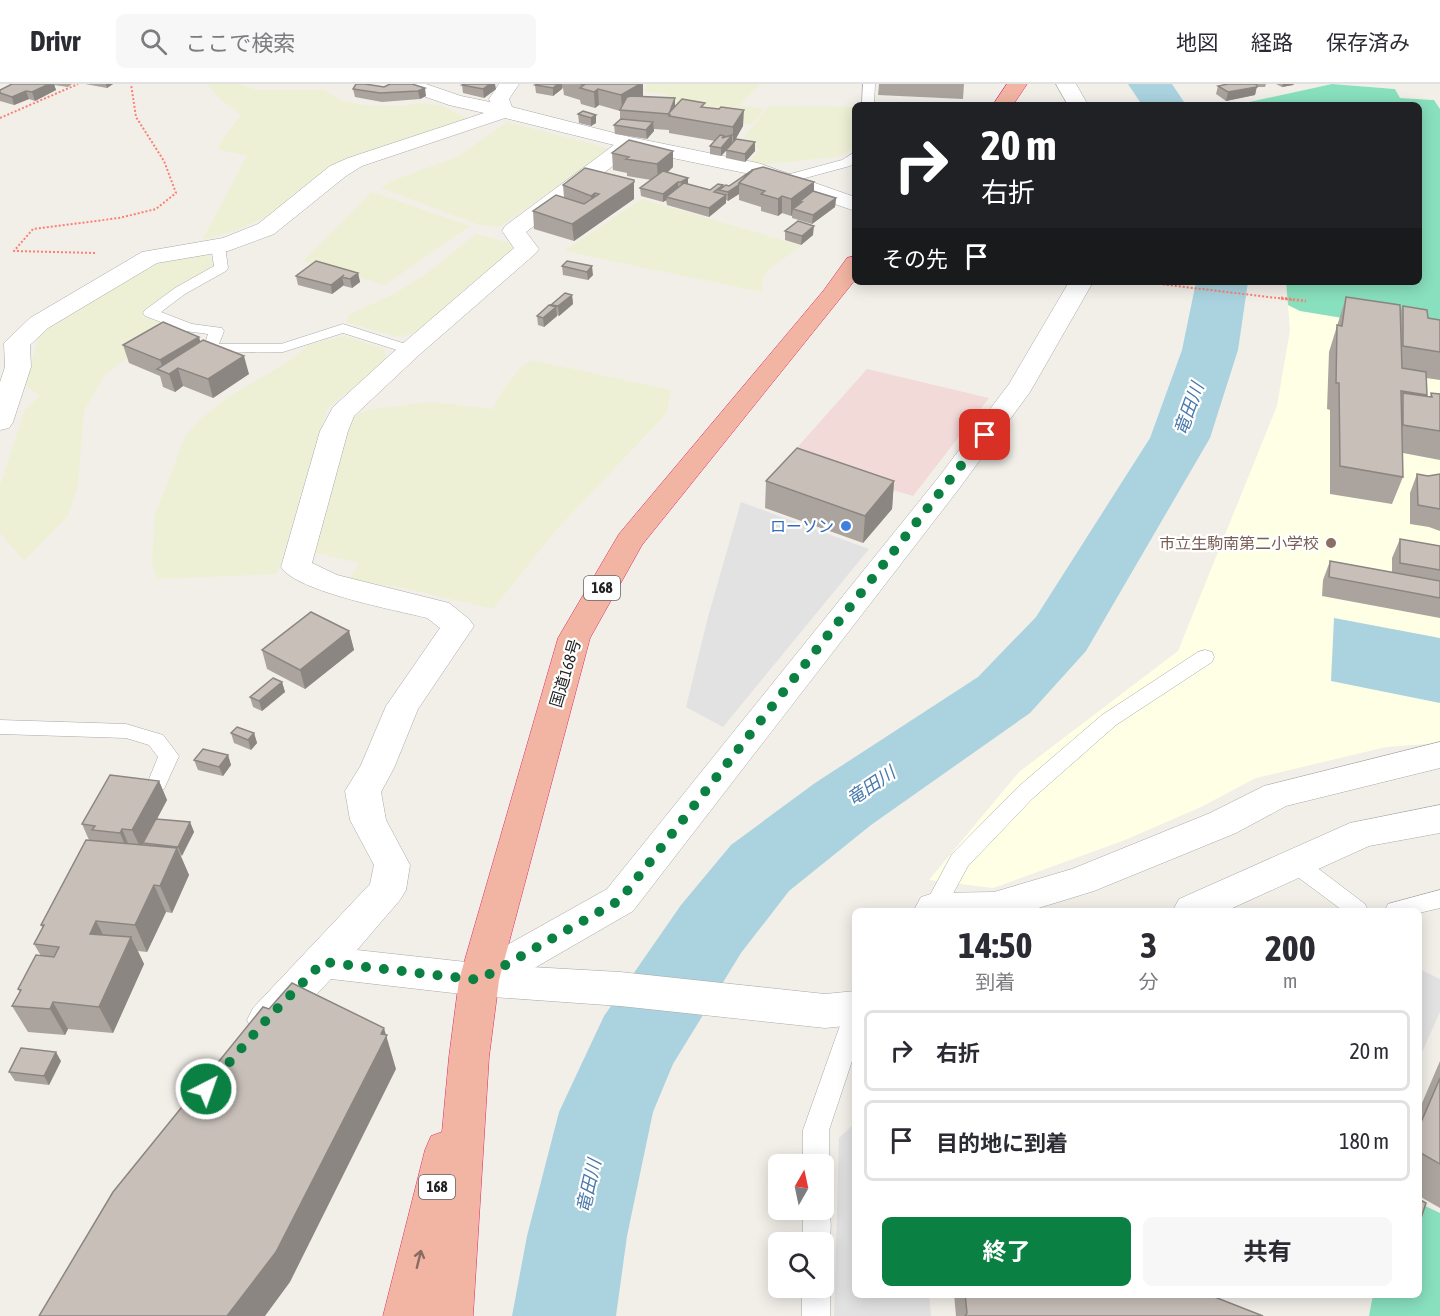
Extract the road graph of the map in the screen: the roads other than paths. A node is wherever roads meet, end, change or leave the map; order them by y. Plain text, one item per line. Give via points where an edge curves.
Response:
1 (407, 84) edge
2 (509, 84) edge
3 (869, 84) edge
4 (1017, 84) edge
5 (1066, 84) edge
6 (868, 102) edge
7 (1005, 102) edge
8 (1076, 102) edge
9 (504, 111) junction
10 (630, 143) junction
11 (852, 158) edge
12 (783, 180) junction
13 (852, 203) edge
14 (218, 246) junction
15 (852, 267) edge
16 (1073, 285) edge
17 (410, 350) junction
18 (0, 422) edge
19 (1205, 657) dead end
20 (0, 727) edge
21 (1440, 755) edge
22 (157, 784) edge
23 (1440, 819) edge
24 (1295, 863) junction
25 (1440, 899) edge
26 (935, 908) edge
27 (994, 908) edge
28 (1196, 908) edge
29 (1354, 908) edge
30 (1404, 908) edge
31 (323, 962) junction
32 (479, 980) junction
33 (845, 1012) edge
34 (245, 1045) edge
35 (469, 1058) junction
36 (816, 1154) edge
37 (816, 1298) edge
38 (406, 1316) edge
39 (450, 1316) edge
40 (816, 1316) edge

1 - 9 street
2 - 9 street via 499,99
3 - 6 lane
4 - 7 highway
5 - 8 street
9 - 10 street
9 - 14 street via 356,162 338,171 266,229
10 - 12 street via 750,168
10 - 17 street via 513,231 527,249
11 - 12 lane
12 - 13 street
14 - 17 lane via 221,268 150,313 190,328 217,331 210,349 283,348 343,328
14 - 18 street via 150,257 39,323 17,343 18,368
15 - 32 highway, 国道168号 / 168 via 629,541 574,638
16 - 32 street via 1021,386 620,900
17 - 31 street via 342,413 296,567 327,582 438,610 458,626 403,706 363,791 368,820 392,865 387,890
19 - 26 lane via 1109,720 1025,793 960,860
20 - 22 lane via 126,731 156,740 169,756
21 - 27 street via 1276,795 1223,823 1081,881
23 - 24 street via 1363,833
24 - 28 street
24 - 29 lane
25 - 30 lane
31 - 32 street
31 - 34 street
32 - 33 street via 620,989
32 - 35 highway, 国道168号 / 168
33 - 36 lane via 816,1130
38 -> 35 highway, 168
35 - 39 highway, 168
37 - 40 lane

